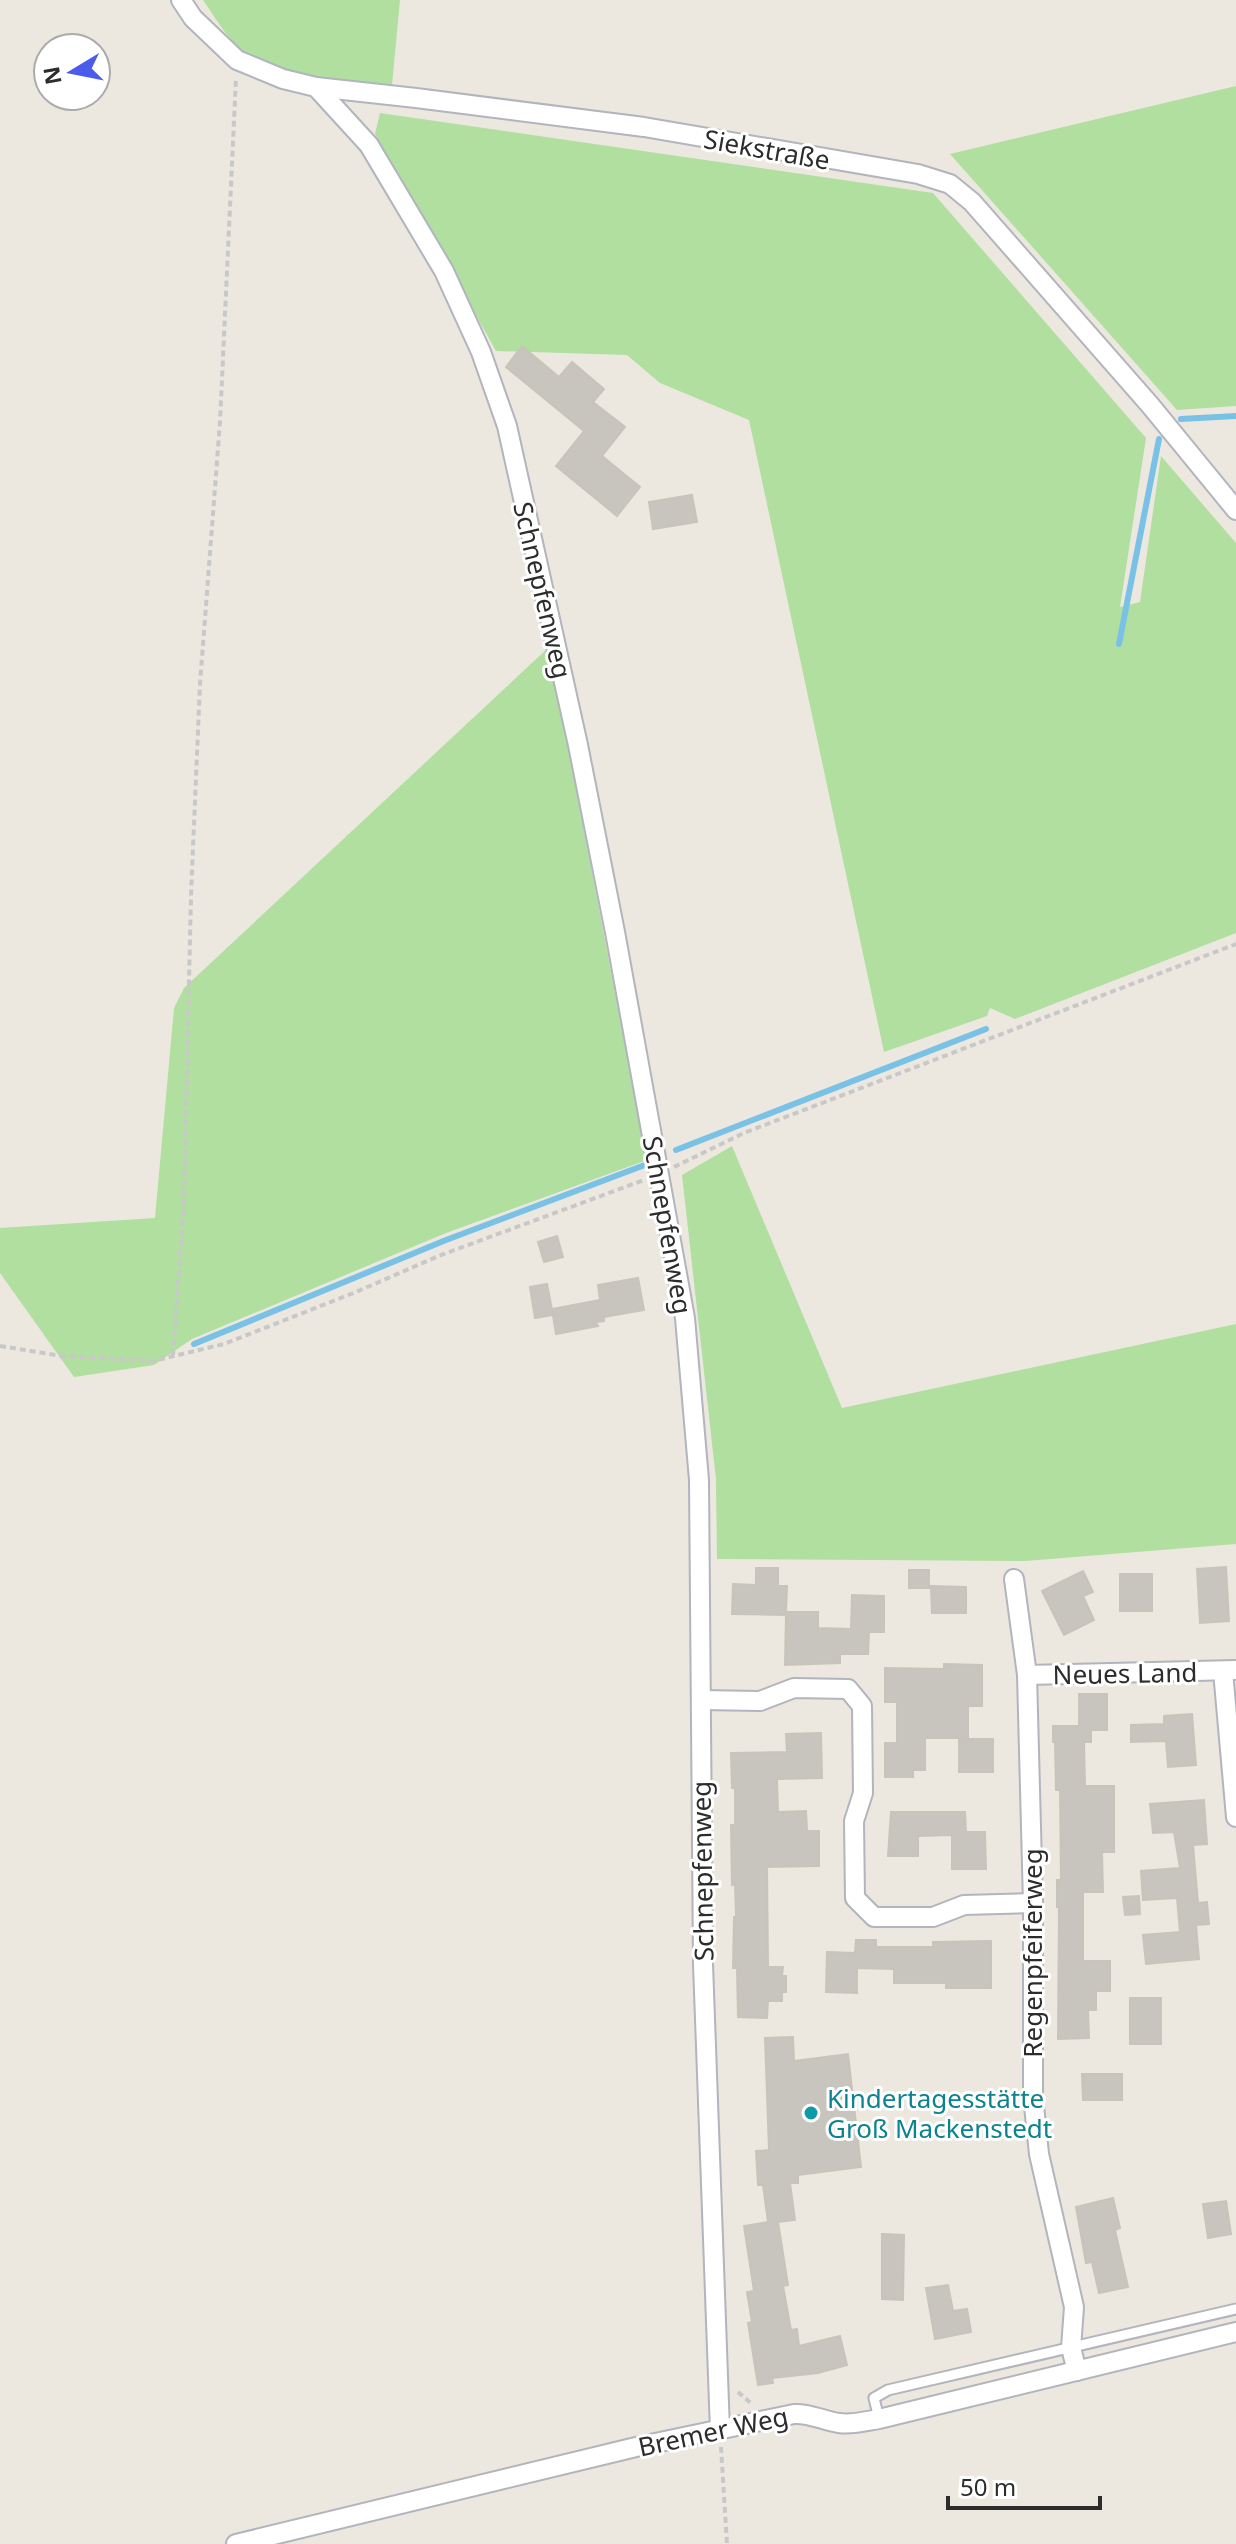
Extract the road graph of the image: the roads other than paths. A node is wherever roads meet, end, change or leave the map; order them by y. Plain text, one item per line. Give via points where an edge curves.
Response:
1 (181, 0) edge
2 (316, 87) junction
3 (1236, 510) edge
4 (1014, 1579) dead end
5 (1230, 1670) edge
6 (1027, 1675) junction
7 (701, 1700) junction
8 (1236, 1817) edge
9 (1033, 1903) junction
10 (1236, 2309) edge
11 (1236, 2332) edge
12 (1071, 2348) junction
13 (1077, 2371) junction
14 (879, 2419) junction
15 (720, 2431) junction
16 (236, 2544) edge

1 - 2 street, Siekstraße via 237,60
2 - 3 street, Siekstraße via 644,127 950,184 972,202
2 - 7 street, Schnepfenweg via 369,145 444,271 507,426 581,760 685,1318 699,1480
4 - 6 street, Regenpfeiferweg
5 - 6 street, Neues Land
5 - 8 street, Neues Land
6 - 9 street, Regenpfeiferweg
7 - 9 street via 760,1701 794,1688 848,1689 862,1706 863,1793 854,1821 855,1898 874,1917 933,1917 964,1905
7 - 15 street, Schnepfenweg via 704,1980
9 - 12 street, Regenpfeiferweg via 1033,2096 1039,2154 1074,2307
10 - 12 lane
11 - 13 street, Bremer Weg
12 - 13 street, Regenpfeiferweg
12 - 14 lane via 888,2390 874,2398
13 - 14 street, Bremer Weg
14 - 15 street, Bremer Weg via 837,2423 804,2413
15 - 16 street, Bremer Weg

